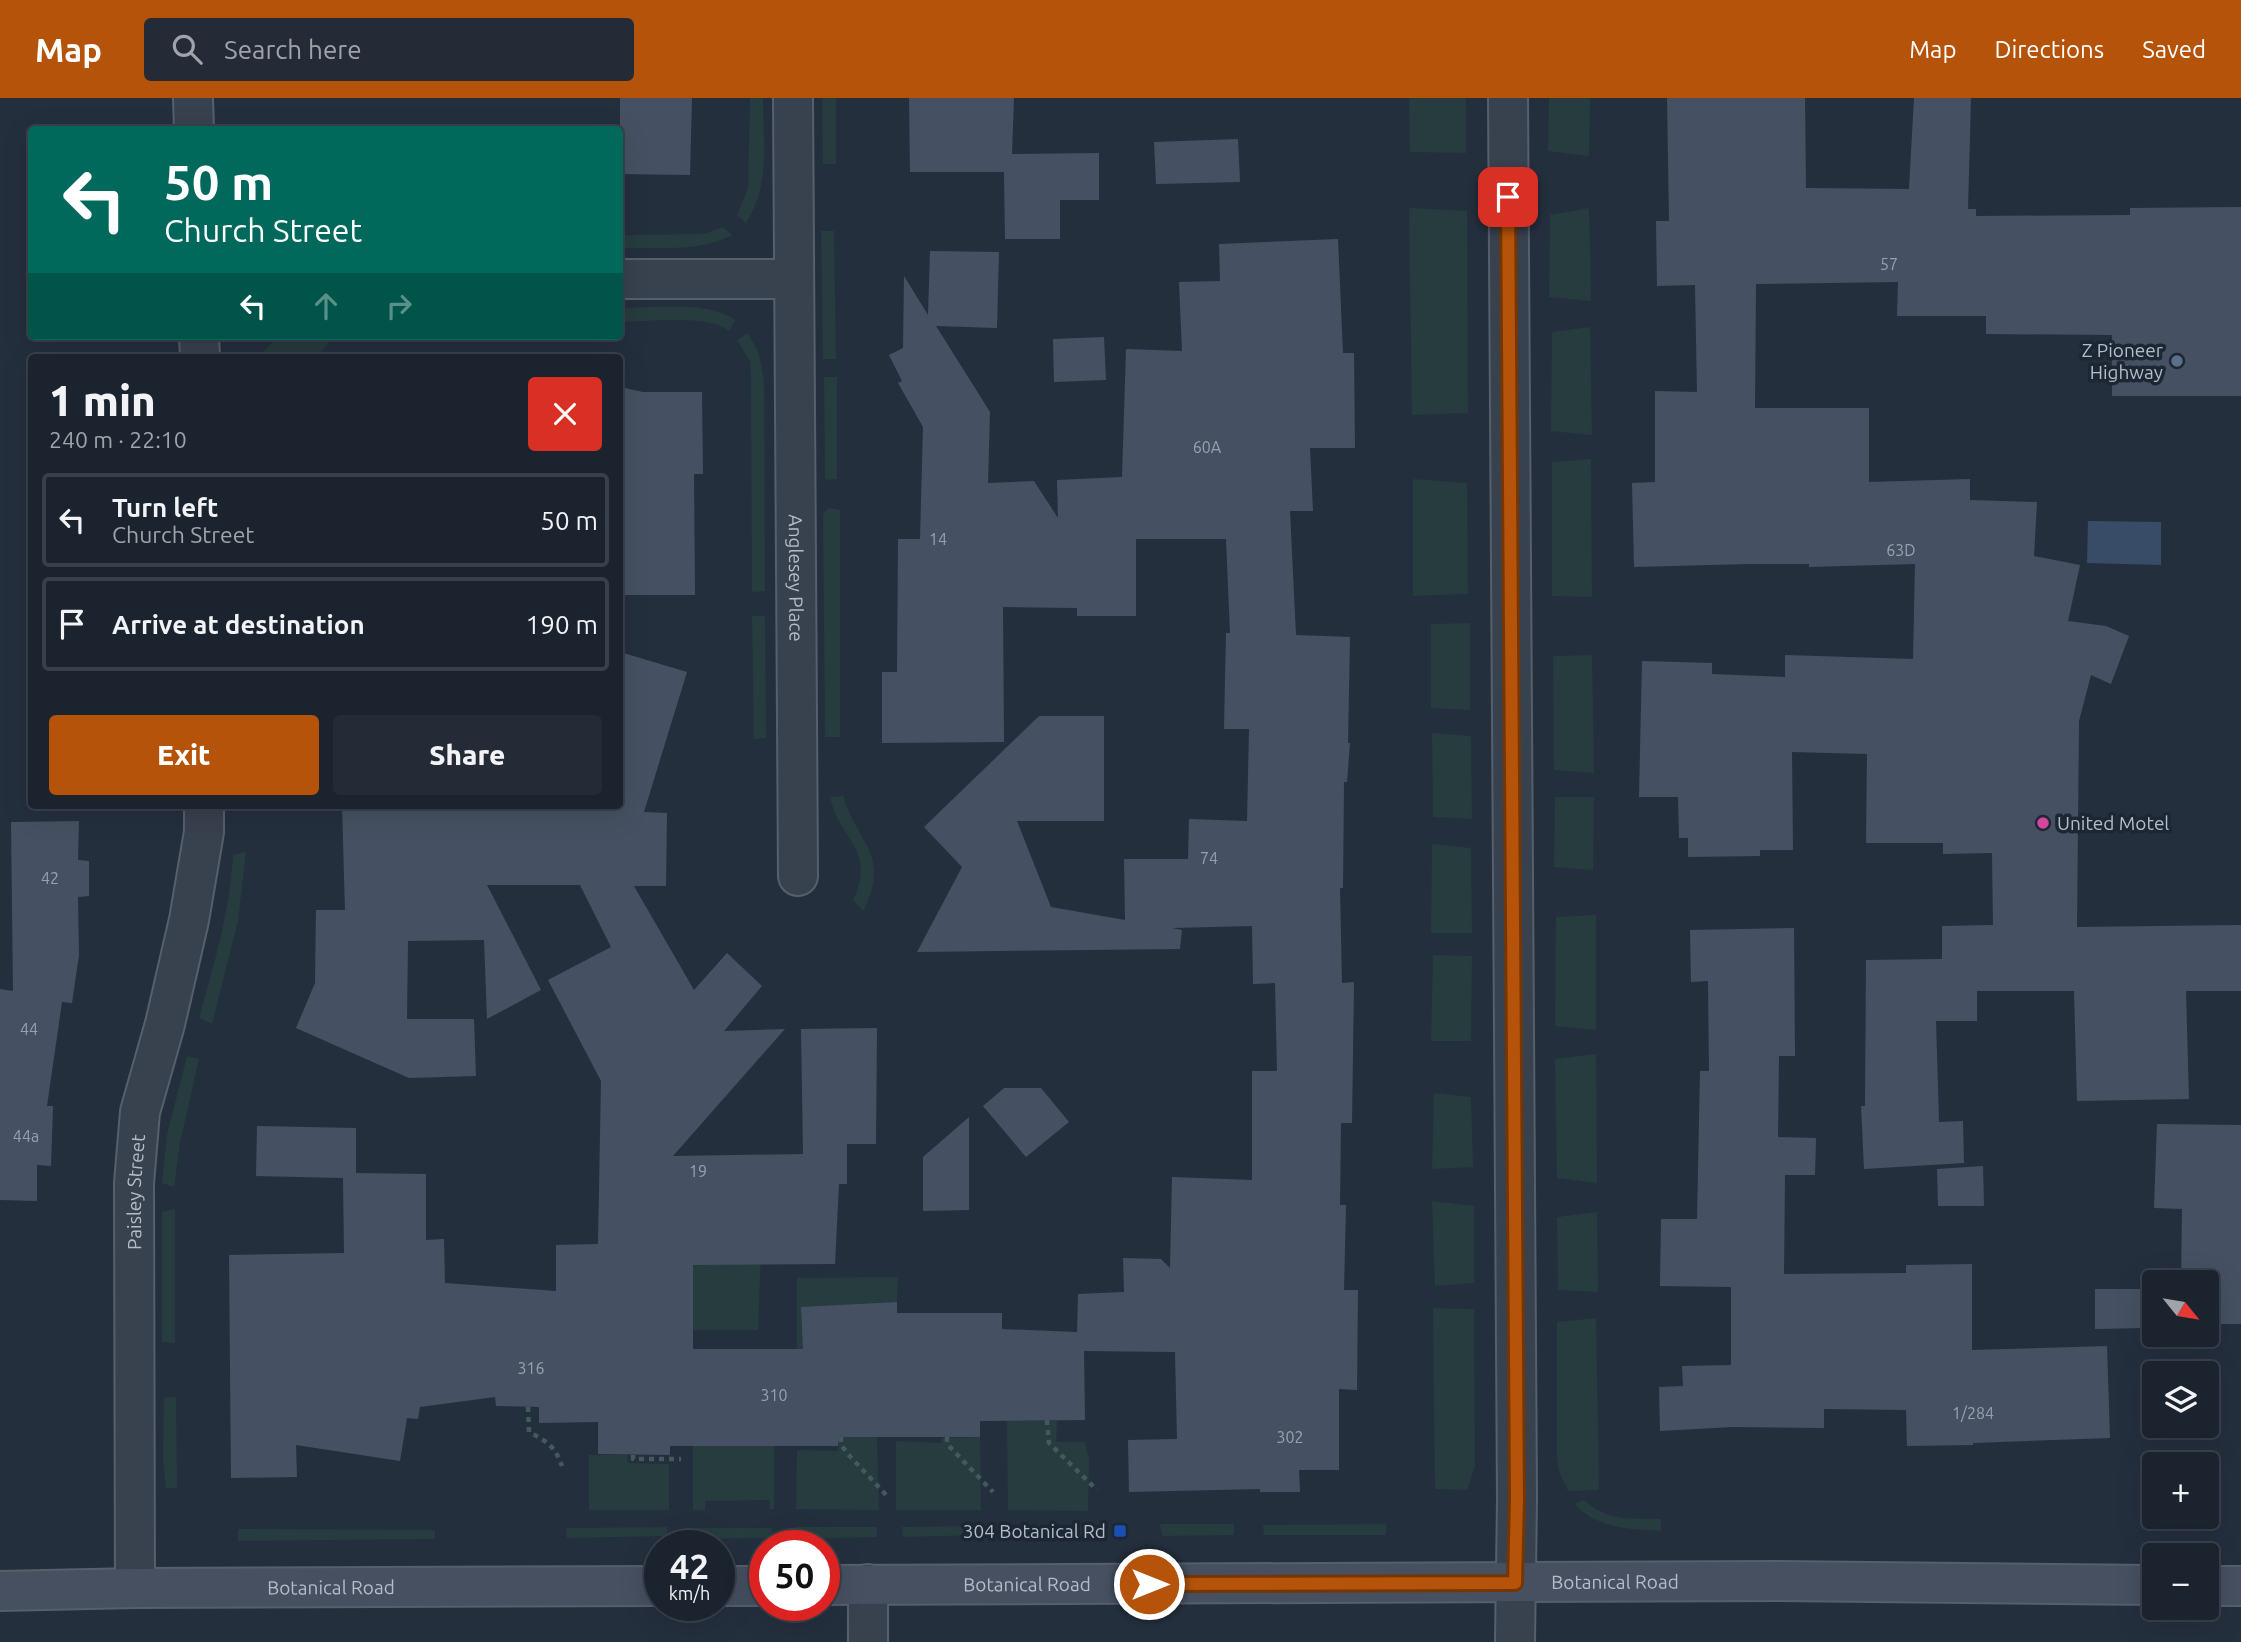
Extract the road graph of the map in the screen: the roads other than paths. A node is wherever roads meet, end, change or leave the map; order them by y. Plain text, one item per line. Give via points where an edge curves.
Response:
1 (192, 98) edge
2 (793, 98) edge
3 (1508, 98) edge
4 (194, 126) edge
5 (623, 279) edge
6 (794, 279) junction
7 (204, 809) edge
8 (798, 876) dead end
9 (1515, 1583) junction
10 (868, 1584) junction
11 (840, 1585) edge
12 (2142, 1585) edge
13 (644, 1586) edge
14 (2219, 1586) edge
15 (2241, 1586) edge
16 (135, 1588) junction
17 (0, 1591) edge
18 (868, 1642) edge
19 (1515, 1642) edge

1 - 4 street
2 - 6 street, Anglesey Place
3 - 9 street
5 - 6 street
6 - 8 street, Anglesey Place
7 - 16 street, Paisley Street via 189,920 140,1112 134,1183
9 - 10 main road, Botanical Road
9 - 12 main road, Botanical Road
9 - 19 street
10 - 11 main road, Botanical Road
10 - 18 street
13 - 16 main road, Botanical Road
14 - 15 main road
16 - 17 main road, Botanical Road

